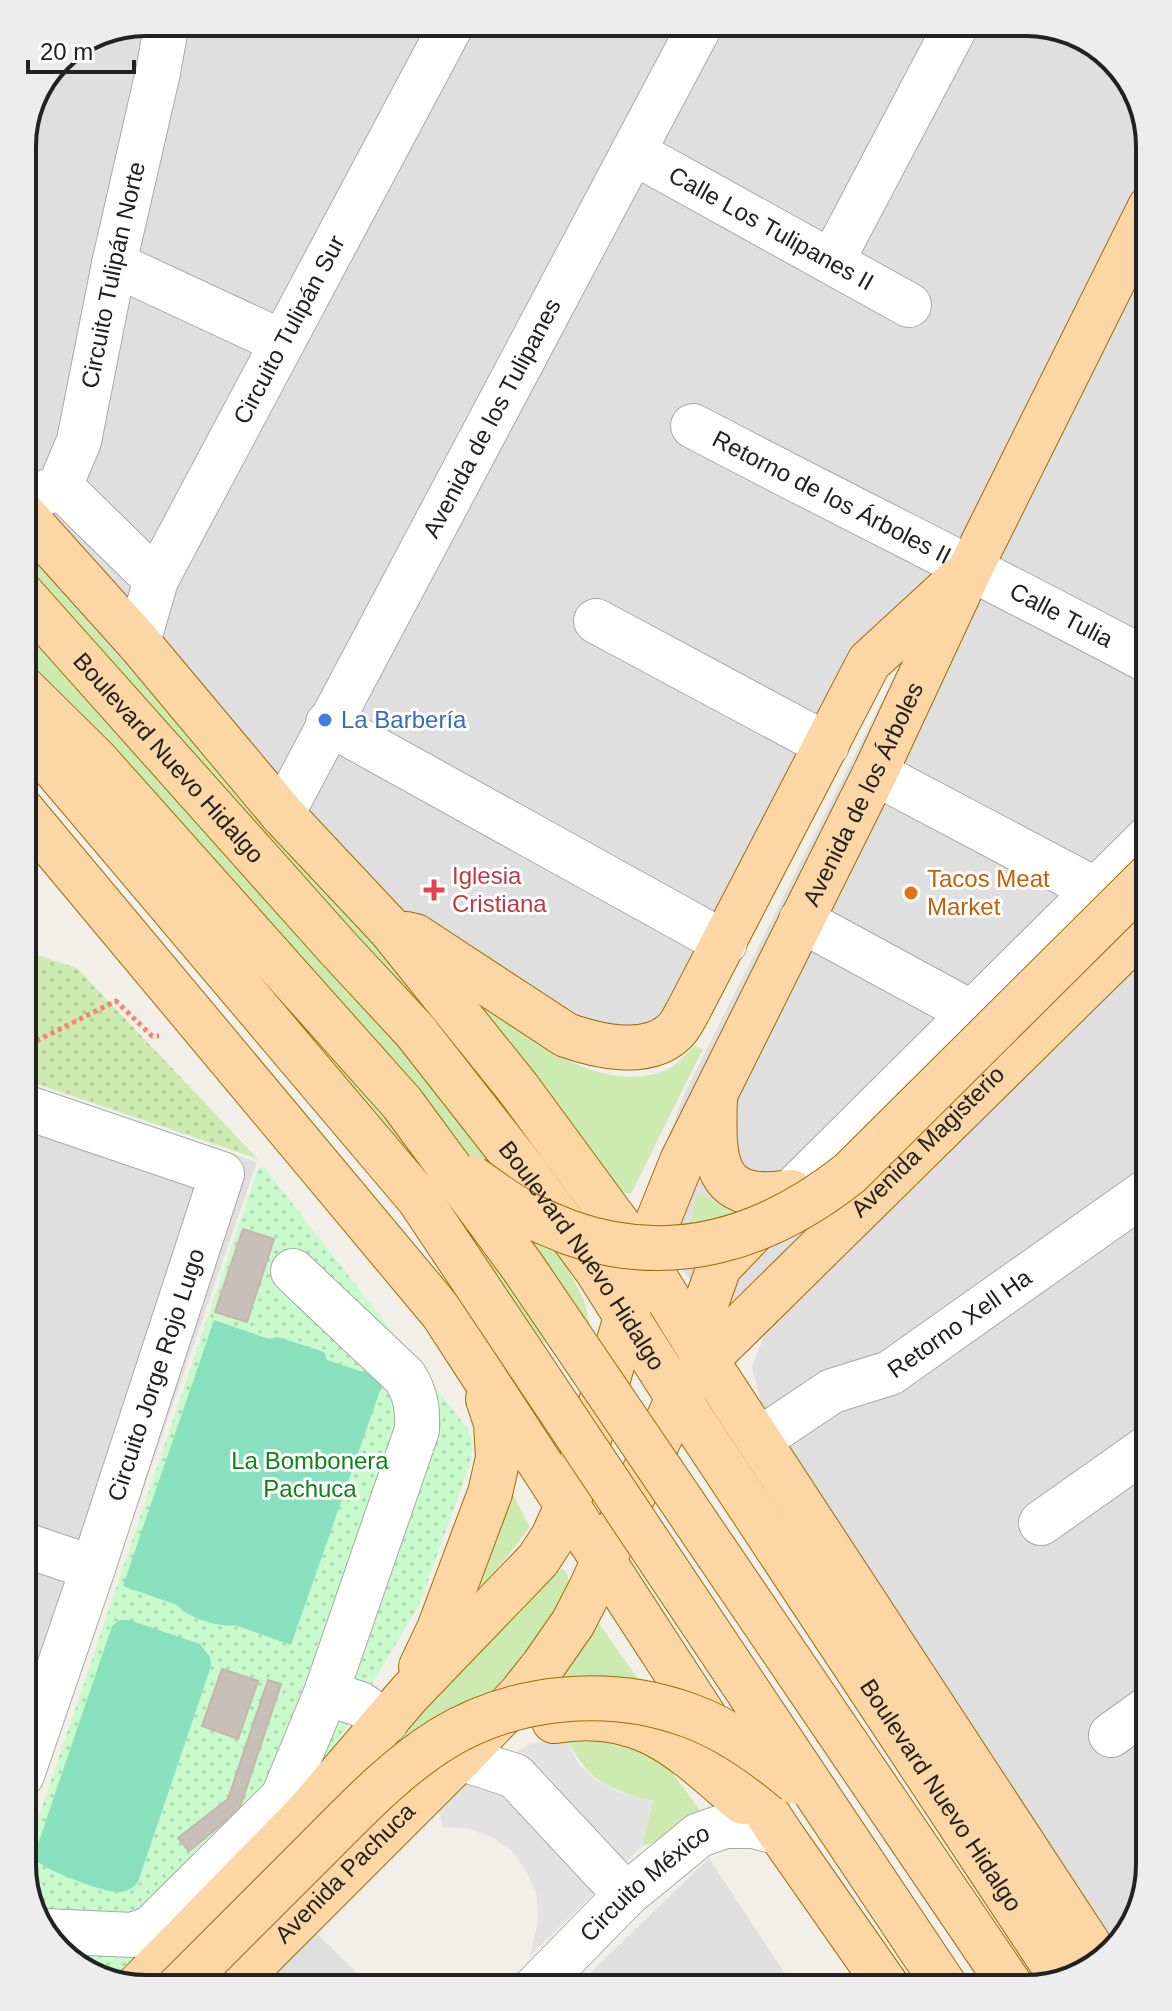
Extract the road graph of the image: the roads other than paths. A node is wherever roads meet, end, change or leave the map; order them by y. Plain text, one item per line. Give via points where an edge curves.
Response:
1 (164, 36) edge
2 (179, 36) edge
3 (446, 36) edge
4 (695, 36) edge
5 (951, 36) edge
6 (158, 72) junction
7 (633, 152) junction
8 (1136, 235) edge
9 (832, 261) junction
10 (114, 264) junction
11 (909, 305) dead end
12 (282, 342) junction
13 (693, 426) dead end
14 (41, 494) edge
15 (36, 529) edge
16 (971, 567) junction
17 (156, 580) junction
18 (36, 610) edge
19 (596, 621) dead end
20 (138, 642) junction
21 (1136, 655) edge
22 (36, 700) edge
23 (328, 723) junction
24 (827, 745) junction
25 (36, 747) edge
26 (875, 773) junction
27 (282, 814) junction
28 (36, 827) edge
29 (1136, 850) edge
30 (1136, 889) edge
31 (1096, 890) junction
32 (801, 920) junction
33 (390, 929) junction
34 (1136, 937) edge
35 (725, 943) junction
36 (972, 1013) junction
37 (716, 1089) junction
38 (36, 1111) edge
39 (444, 1158) junction
40 (791, 1192) junction
41 (1136, 1199) edge
42 (643, 1258) junction
43 (293, 1271) dead end
44 (789, 1281) junction
45 (443, 1314) junction
46 (627, 1316) junction
47 (706, 1360) junction
48 (483, 1377) junction
49 (604, 1393) junction
50 (678, 1398) junction
51 (759, 1440) junction
52 (1136, 1456) edge
53 (638, 1486) junction
54 (567, 1506) junction
55 (1041, 1523) dead end
56 (820, 1532) junction
57 (36, 1549) edge
58 (603, 1562) junction
59 (93, 1568) junction
60 (797, 1578) junction
61 (326, 1693) junction
62 (397, 1708) junction
63 (1136, 1717) edge
64 (36, 1734) edge
65 (1111, 1735) dead end
66 (460, 1758) junction
67 (822, 1804) junction
68 (780, 1833) junction
69 (626, 1895) junction
70 (59, 1932) edge
71 (1094, 1952) edge
72 (1056, 1970) edge
73 (149, 1975) edge
74 (191, 1975) edge
75 (243, 1975) edge
76 (548, 1975) edge
77 (879, 1975) edge
78 (938, 1975) edge
79 (1003, 1975) edge

1 - 6 street, Circuito Tulipán Norte
2 - 6 street
3 - 12 street, Circuito Tulipán Sur
4 - 7 street, Avenida de los Tulipanes
5 - 9 street
6 - 10 street, Circuito Tulipán Norte
7 - 9 street, Calle Los Tulipanes II
7 - 23 street, Avenida de los Tulipanes
8 - 16 main road, Avenida de los Árboles
9 - 11 street, Calle Los Tulipanes II
10 - 12 street
10 - 14 street, Circuito Tulipán Norte via 79,441
12 - 17 street, Circuito Tulipán Sur
13 - 16 street, Retorno de los Árboles II
14 - 17 street
15 - 20 main road
16 - 21 street, Calle Tulia
16 - 24 main road via 869,662
16 - 26 main road, Avenida de los Árboles
17 - 20 street, Circuito Tulipán Sur
18 - 46 main road, Boulevard Nuevo Hidalgo via 415,1031 524,1170
19 - 24 street
20 - 27 main road
22 - 39 main road, Boulevard Nuevo Hidalgo, bridge via 402,1103
23 - 27 street, Avenida de los Tulipanes
23 - 35 street
24 - 35 main road
25 - 67 main road, bridge via 419,1199
26 - 31 street
26 - 32 main road, Avenida de los Árboles
27 - 33 main road
28 - 45 main road
29 - 31 street
30 - 39 main road, bridge via 850,1173 804,1207 768,1225 661,1250 618,1246 519,1211
31 - 36 street
32 - 36 street
32 - 37 main road, Avenida de los Árboles
33 - 35 main road via 415,936 566,1035 592,1044 640,1047 676,1031
33 - 42 main road via 518,1088
34 - 44 main road, Avenida Magisterio
36 - 40 street
37 - 40 main road via 714,1146 720,1168 748,1194
37 - 42 main road, Avenida de los Árboles
38 - 59 street, Circuito Jorge Rojo Lugo via 222,1174
39 - 79 main road, Boulevard Nuevo Hidalgo, bridge
40 - 47 main road via 719,1267 702,1315
41 - 51 street, Retorno Xell Ha via 890,1373 832,1391
42 - 46 main road, Avenida de los Árboles
42 - 47 main road
43 - 61 street via 405,1377 418,1407 417,1430
44 - 47 main road, Avenida Magisterio
44 - 51 main road via 750,1343 742,1371
45 - 48 main road
45 - 49 main road
46 - 49 main road, Avenida de los Árboles
46 - 50 main road, Boulevard Nuevo Hidalgo
47 - 50 main road, Avenida Magisterio
47 - 51 main road
48 - 54 main road
48 - 62 main road via 496,1423 498,1458 490,1493 439,1629
49 - 50 main road via 634,1403
49 - 54 main road, Avenida de los Árboles
50 - 53 main road, Avenida Magisterio
50 - 56 main road
50 - 60 main road, Boulevard Nuevo Hidalgo
51 - 56 main road
52 - 55 street
53 - 54 main road via 603,1486
53 - 58 main road, Avenida Magisterio
53 - 60 main road
54 - 58 main road
54 - 62 main road, Avenida de los Árboles via 538,1560
56 - 71 main road
57 - 59 street
58 - 66 main road, Avenida Pachuca via 573,1623 543,1666
58 - 68 main road
59 - 64 street, Circuito Jorge Rojo Lugo
60 - 72 main road, Boulevard Nuevo Hidalgo
61 - 62 street
61 - 70 street via 283,1797 151,1928 133,1935
62 - 73 main road via 307,1813
63 - 65 street
66 - 68 main road via 498,1738 567,1719 603,1719 647,1728 677,1746
66 - 69 street via 515,1776
66 - 75 main road, Avenida Pachuca
67 - 74 main road, bridge via 733,1736 650,1704 603,1698 549,1700 498,1713 443,1739 384,1783
67 - 78 main road, bridge
68 - 69 street, Circuito México via 725,1826 699,1835
68 - 77 main road
69 - 76 street, Circuito México

